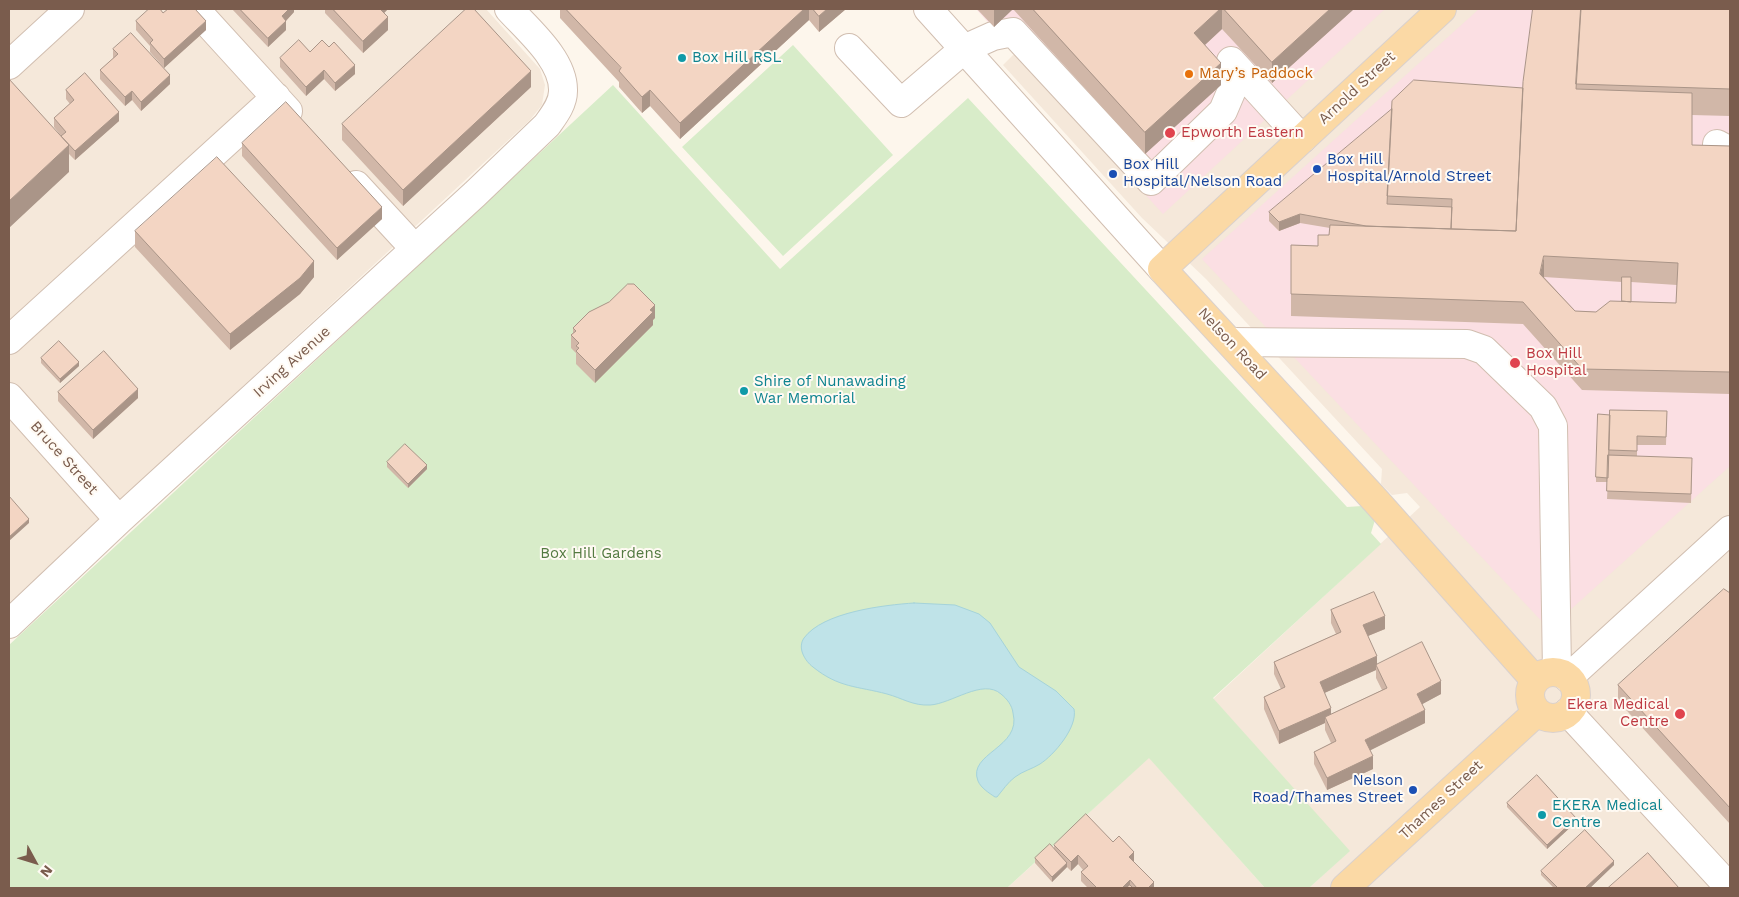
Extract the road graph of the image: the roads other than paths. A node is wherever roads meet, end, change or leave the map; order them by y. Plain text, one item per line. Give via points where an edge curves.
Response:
1 (70, 9) edge
2 (195, 9) edge
3 (509, 9) edge
4 (928, 9) edge
5 (1442, 9) edge
6 (849, 48) dead end
7 (964, 49) junction
8 (9, 65) edge
9 (276, 97) junction
10 (302, 126) edge
11 (1302, 139) junction
12 (342, 169) edge
13 (415, 249) junction
14 (1162, 269) junction
15 (9, 340) edge
16 (1230, 342) junction
17 (9, 397) edge
18 (119, 520) junction
19 (1730, 530) edge
20 (9, 624) edge
21 (1553, 676) junction
22 (1537, 712) junction
23 (1568, 712) junction
24 (1720, 885) edge
25 (1345, 888) edge

1 - 8 street
2 - 9 street
3 - 13 street, Irving Avenue via 557,64 563,92 556,113
4 - 7 street, Nelson Road
5 - 11 main road, Arnold Street
6 - 7 street via 901,103
7 - 11 street via 993,36 1013,32 1151,181 1223,111 1236,66
7 - 14 street, Nelson Road
9 - 10 street
9 - 15 street
11 - 14 main road, Arnold Street
12 - 13 street
13 - 18 street, Irving Avenue
14 - 16 main road, Nelson Road
16 - 21 main road, Nelson Road via 1376,501
16 - 21 street via 1467,344 1484,350 1543,407 1553,426
17 - 18 street, Bruce Street
18 - 20 street, Irving Avenue
19 - 21 street
21 - 22 main road via 1530,692 1530,700
21 - 23 main road via 1573,684 1575,698
22 - 23 main road via 1556,718
22 - 25 main road, Thames Street
23 - 24 street

